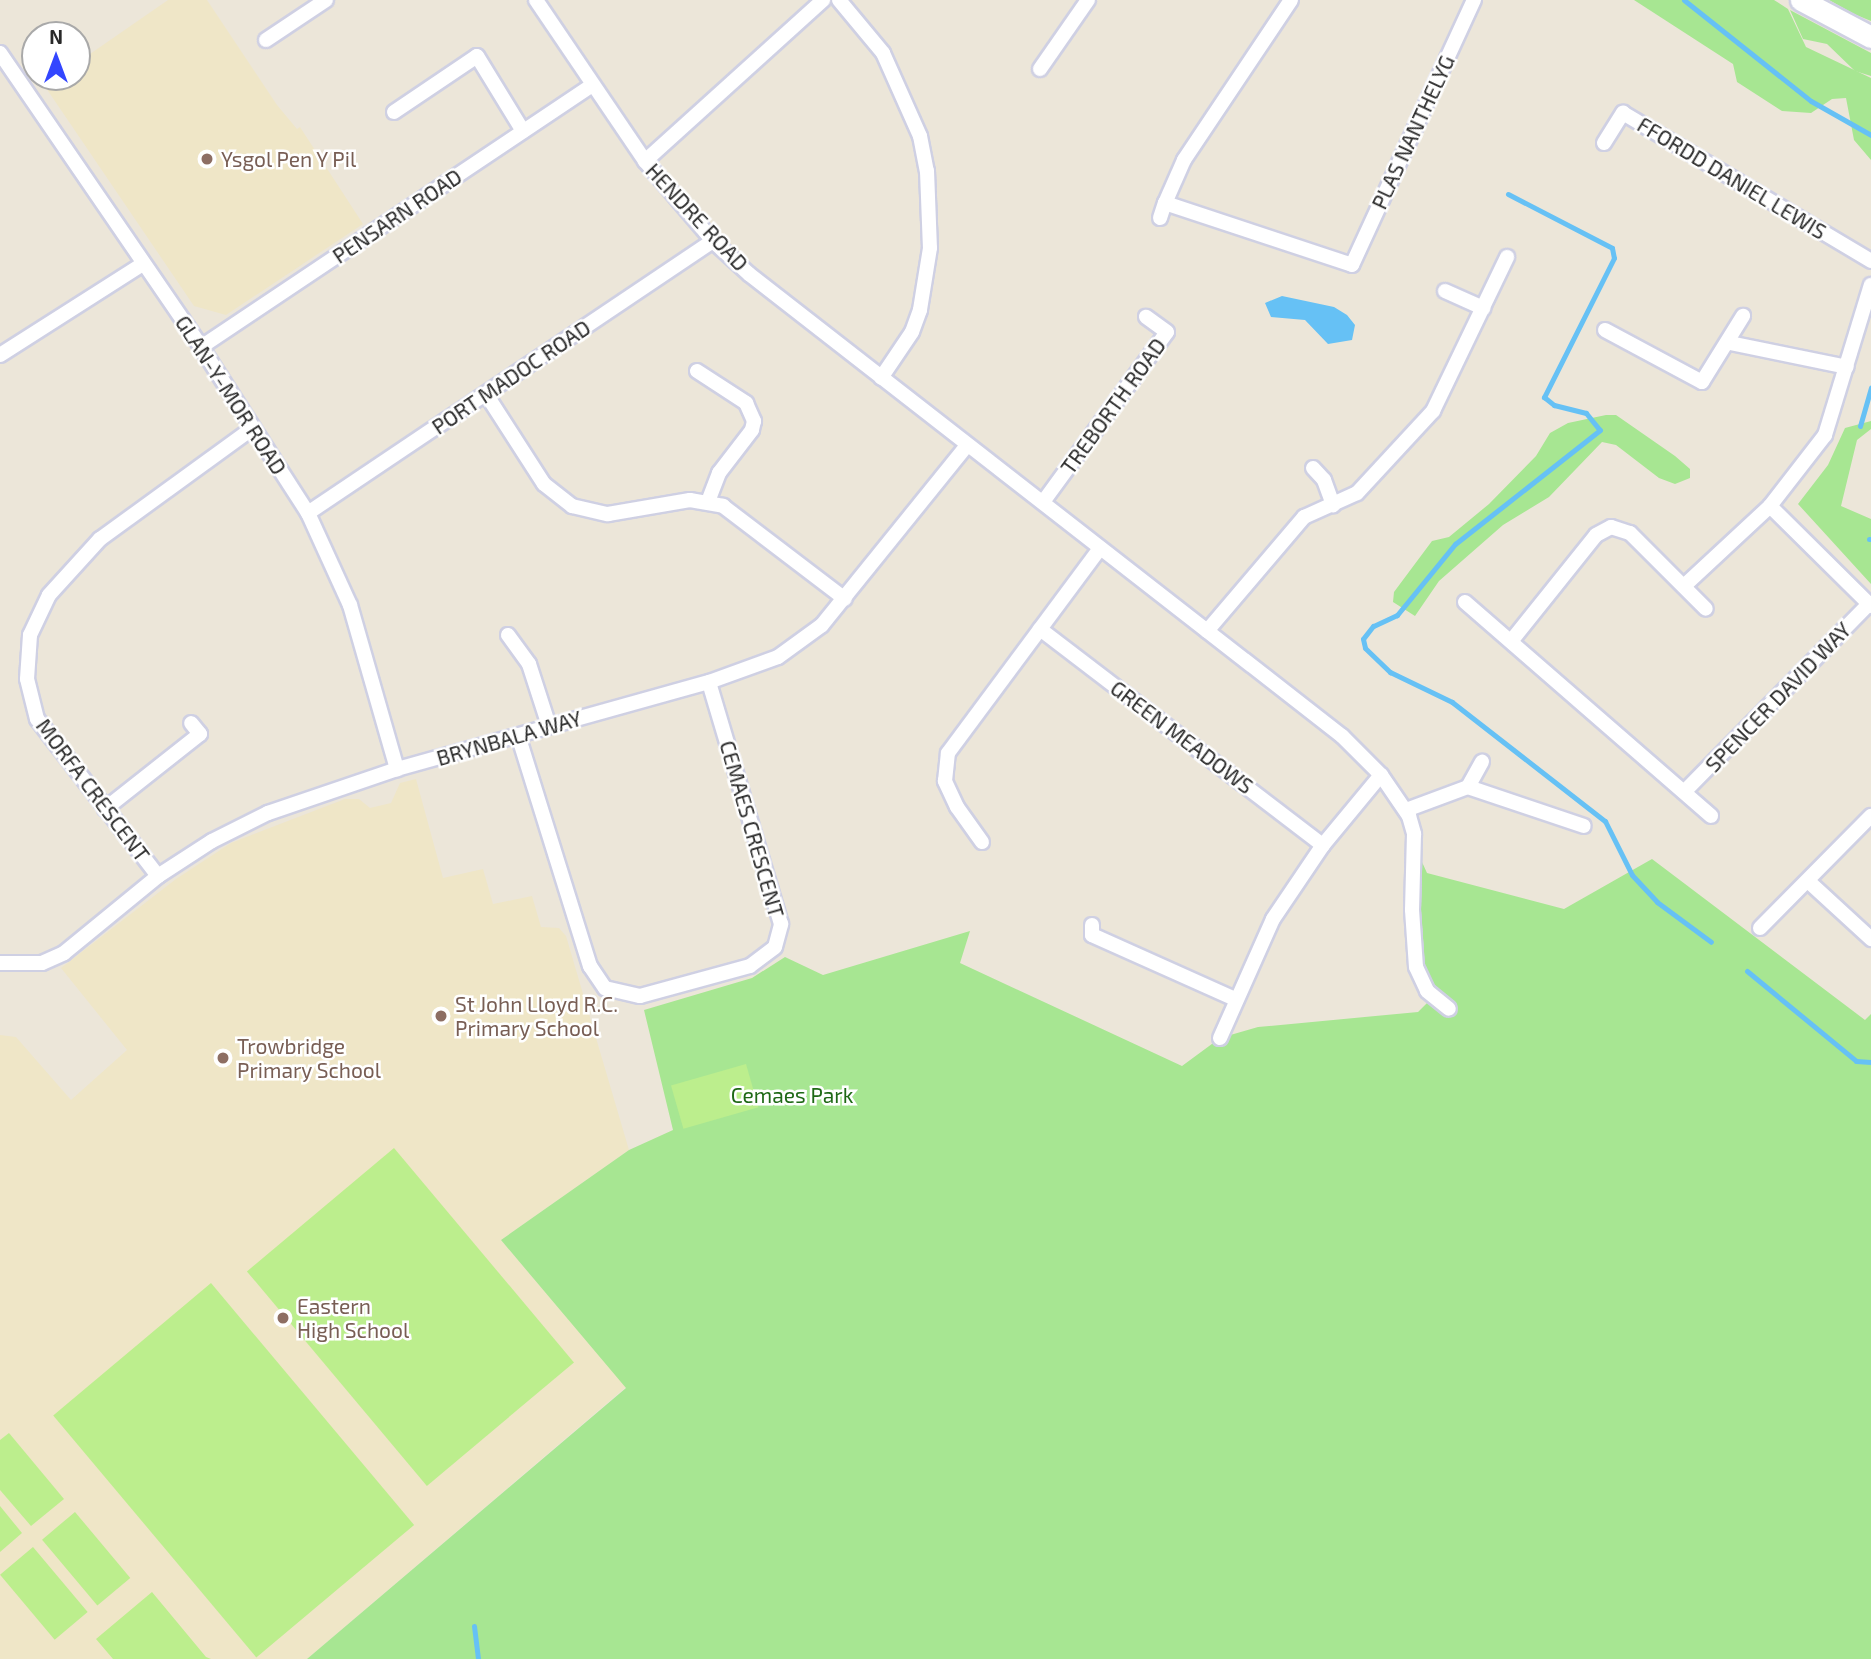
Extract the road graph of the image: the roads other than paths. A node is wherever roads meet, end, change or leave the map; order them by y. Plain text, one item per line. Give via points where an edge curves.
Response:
1 (326, 0) edge
2 (536, 0) edge
3 (823, 0) edge
4 (839, 0) edge
5 (1088, 0) edge
6 (1291, 0) edge
7 (1474, 0) edge
8 (1801, 0) edge
9 (1871, 37) edge
10 (265, 40) dead end
11 (0, 53) edge
12 (1040, 69) dead end
13 (592, 85) junction
14 (394, 112) dead end
15 (523, 131) junction
16 (1604, 143) dead end
17 (645, 161) junction
18 (1165, 203) junction
19 (1160, 218) dead end
20 (713, 241) junction
21 (1507, 257) dead end
22 (1871, 261) edge
23 (143, 264) junction
24 (1871, 285) edge
25 (1445, 290) dead end
26 (1483, 308) junction
27 (1743, 316) dead end
28 (1146, 317) dead end
29 (1605, 330) dead end
30 (1730, 343) junction
31 (201, 347) junction
32 (0, 355) edge
33 (1847, 367) junction
34 (697, 371) dead end
35 (881, 378) junction
36 (486, 394) junction
37 (253, 428) junction
38 (967, 445) junction
39 (1313, 468) dead end
40 (708, 501) junction
41 (1043, 502) junction
42 (1333, 505) junction
43 (1770, 506) junction
44 (308, 513) junction
45 (1100, 548) junction
46 (1684, 586) junction
47 (845, 598) junction
48 (1465, 602) dead end
49 (1870, 605) edge
50 (1706, 609) dead end
51 (1040, 629) junction
52 (1207, 631) junction
53 (508, 635) dead end
54 (1512, 640) junction
55 (709, 682) junction
56 (191, 723) dead end
57 (549, 726) junction
58 (518, 735) junction
59 (1482, 762) dead end
60 (397, 769) junction
61 (1381, 775) junction
62 (1468, 787) junction
63 (1686, 790) junction
64 (105, 809) junction
65 (1406, 810) junction
66 (1711, 816) dead end
67 (1871, 816) edge
68 (1584, 826) dead end
69 (982, 842) dead end
70 (1323, 845) junction
71 (158, 876) junction
72 (1808, 881) junction
73 (1093, 925) dead end
74 (1760, 928) dead end
75 (1871, 939) edge
76 (0, 963) edge
77 (1234, 999) junction
78 (1450, 1009) dead end
79 (1220, 1038) dead end

1 - 10 street
2 - 13 street, HENDRE ROAD
3 - 17 street
4 - 35 street via 883,53 920,136 927,171 930,248 922,300 912,332
5 - 12 street
6 - 18 street via 1184,160
7 - 18 street, PLAS NANTHELYG via 1352,265
8 - 9 street
11 - 23 street, GLAN-Y-MOR ROAD
13 - 15 street, PENSARN ROAD
13 - 17 street, HENDRE ROAD
14 - 15 street via 477,56
15 - 31 street, PENSARN ROAD
16 - 22 street, FFORDD DANIEL LEWIS via 1623,113
17 - 20 street, HENDRE ROAD
18 - 19 street
20 - 35 street, HENDRE ROAD
20 - 36 street, PORT MADOC ROAD
21 - 26 street
23 - 31 street, GLAN-Y-MOR ROAD
23 - 32 street
24 - 33 street
25 - 26 street
26 - 42 street via 1433,411 1357,493
27 - 30 street
28 - 41 street, TREBORTH ROAD via 1167,332
29 - 30 street via 1702,382
30 - 33 street
31 - 37 street, GLAN-Y-MOR ROAD
33 - 43 street via 1825,435
34 - 40 street via 753,412 752,430 719,473
35 - 38 street, HENDRE ROAD
36 - 40 street via 544,484 572,506 608,514
36 - 44 street, PORT MADOC ROAD
37 - 44 street, GLAN-Y-MOR ROAD
37 - 64 street, MORFA CRESCENT via 100,539 64,576 37,615 27,655 31,702 45,733
38 - 41 street, HENDRE ROAD
38 - 47 street, BRYNBALA WAY
39 - 42 street via 1324,480
40 - 47 street via 740,517
41 - 45 street, HENDRE ROAD
42 - 52 street via 1304,517
43 - 46 street
43 - 49 street
44 - 60 street, GLAN-Y-MOR ROAD via 350,605
45 - 51 street
45 - 52 street, HENDRE ROAD
46 - 50 street
46 - 54 street via 1630,533 1604,528
47 - 55 street, BRYNBALA WAY via 801,643 761,664
48 - 54 street
49 - 63 street, SPENCER DAVID WAY
51 - 69 street via 948,753 945,781
51 - 70 street, GREEN MEADOWS
52 - 61 street, HENDRE ROAD via 1342,736
53 - 57 street via 530,664
54 - 63 street
55 - 57 street, BRYNBALA WAY
55 - 58 street, CEMAES CRESCENT via 781,924 775,947 750,966 640,996 605,988 590,966
56 - 64 street via 200,734
57 - 58 street, BRYNBALA WAY
58 - 60 street, BRYNBALA WAY
59 - 62 street
60 - 71 street, BRYNBALA WAY via 268,813 212,841
61 - 65 street, HENDRE ROAD
61 - 70 street
62 - 65 street
62 - 68 street
63 - 66 street
64 - 71 street, MORFA CRESCENT
65 - 78 street via 1415,857 1416,967 1427,991
67 - 72 street
70 - 77 street via 1273,919
71 - 76 street, BRYNBALA WAY via 64,953 42,963
72 - 74 street
72 - 75 street
73 - 77 street via 1092,935
77 - 79 street

